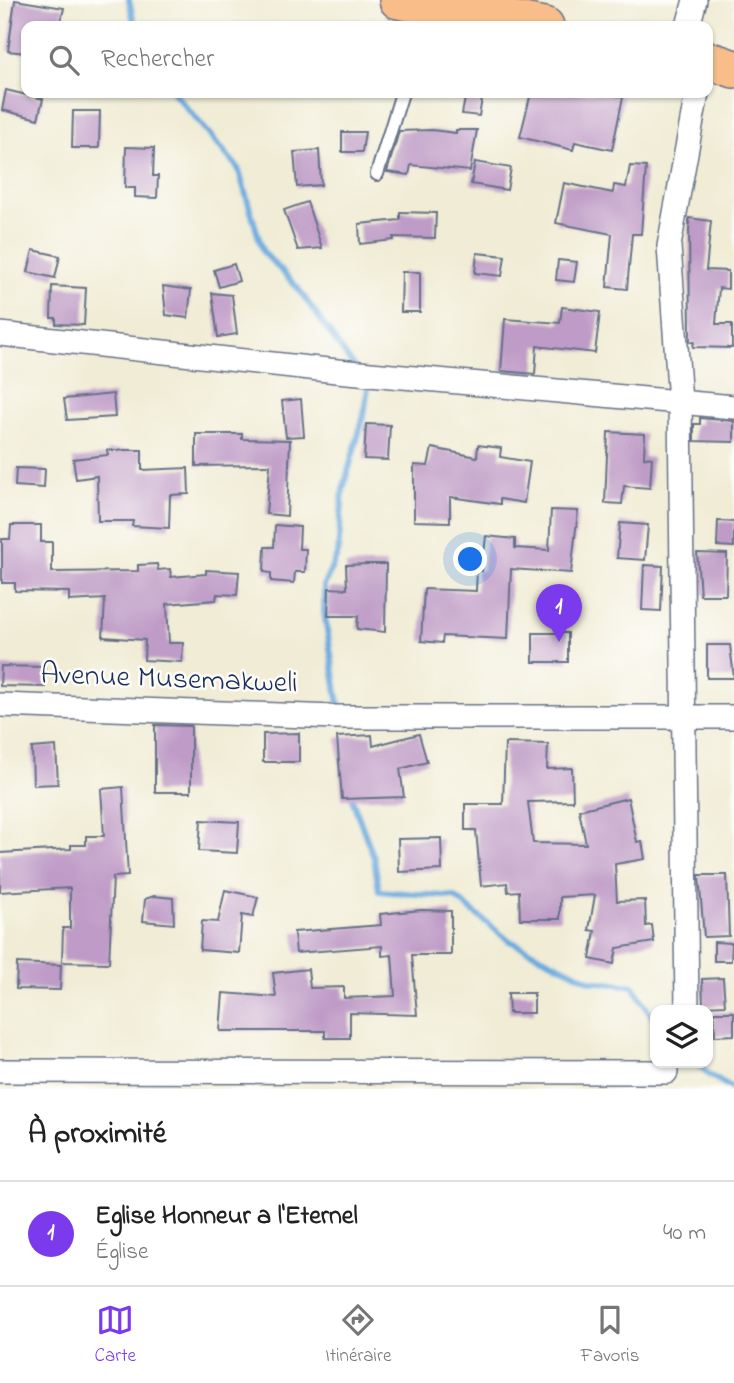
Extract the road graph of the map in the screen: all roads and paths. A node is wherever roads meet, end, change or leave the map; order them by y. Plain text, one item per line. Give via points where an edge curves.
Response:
1 (695, 0) edge
2 (418, 7) edge
3 (512, 21) edge
4 (689, 21) edge
5 (713, 62) edge
6 (734, 69) edge
7 (400, 98) edge
8 (696, 98) edge
9 (377, 174) dead end
10 (0, 334) edge
11 (680, 402) junction
12 (734, 407) edge
13 (0, 705) edge
14 (686, 717) junction
15 (734, 718) edge
16 (687, 1005) edge
17 (0, 1071) edge
18 (666, 1072) dead end

1 - 4 street
2 - 3 main road
5 - 6 main road
7 - 9 lane
8 - 11 street via 668,246
10 - 11 street
11 - 12 street
11 - 14 street
13 - 14 street, Avenue Musemakweli via 342,717
14 - 15 street, Avenue Musemakweli
14 - 16 street
17 - 18 street

